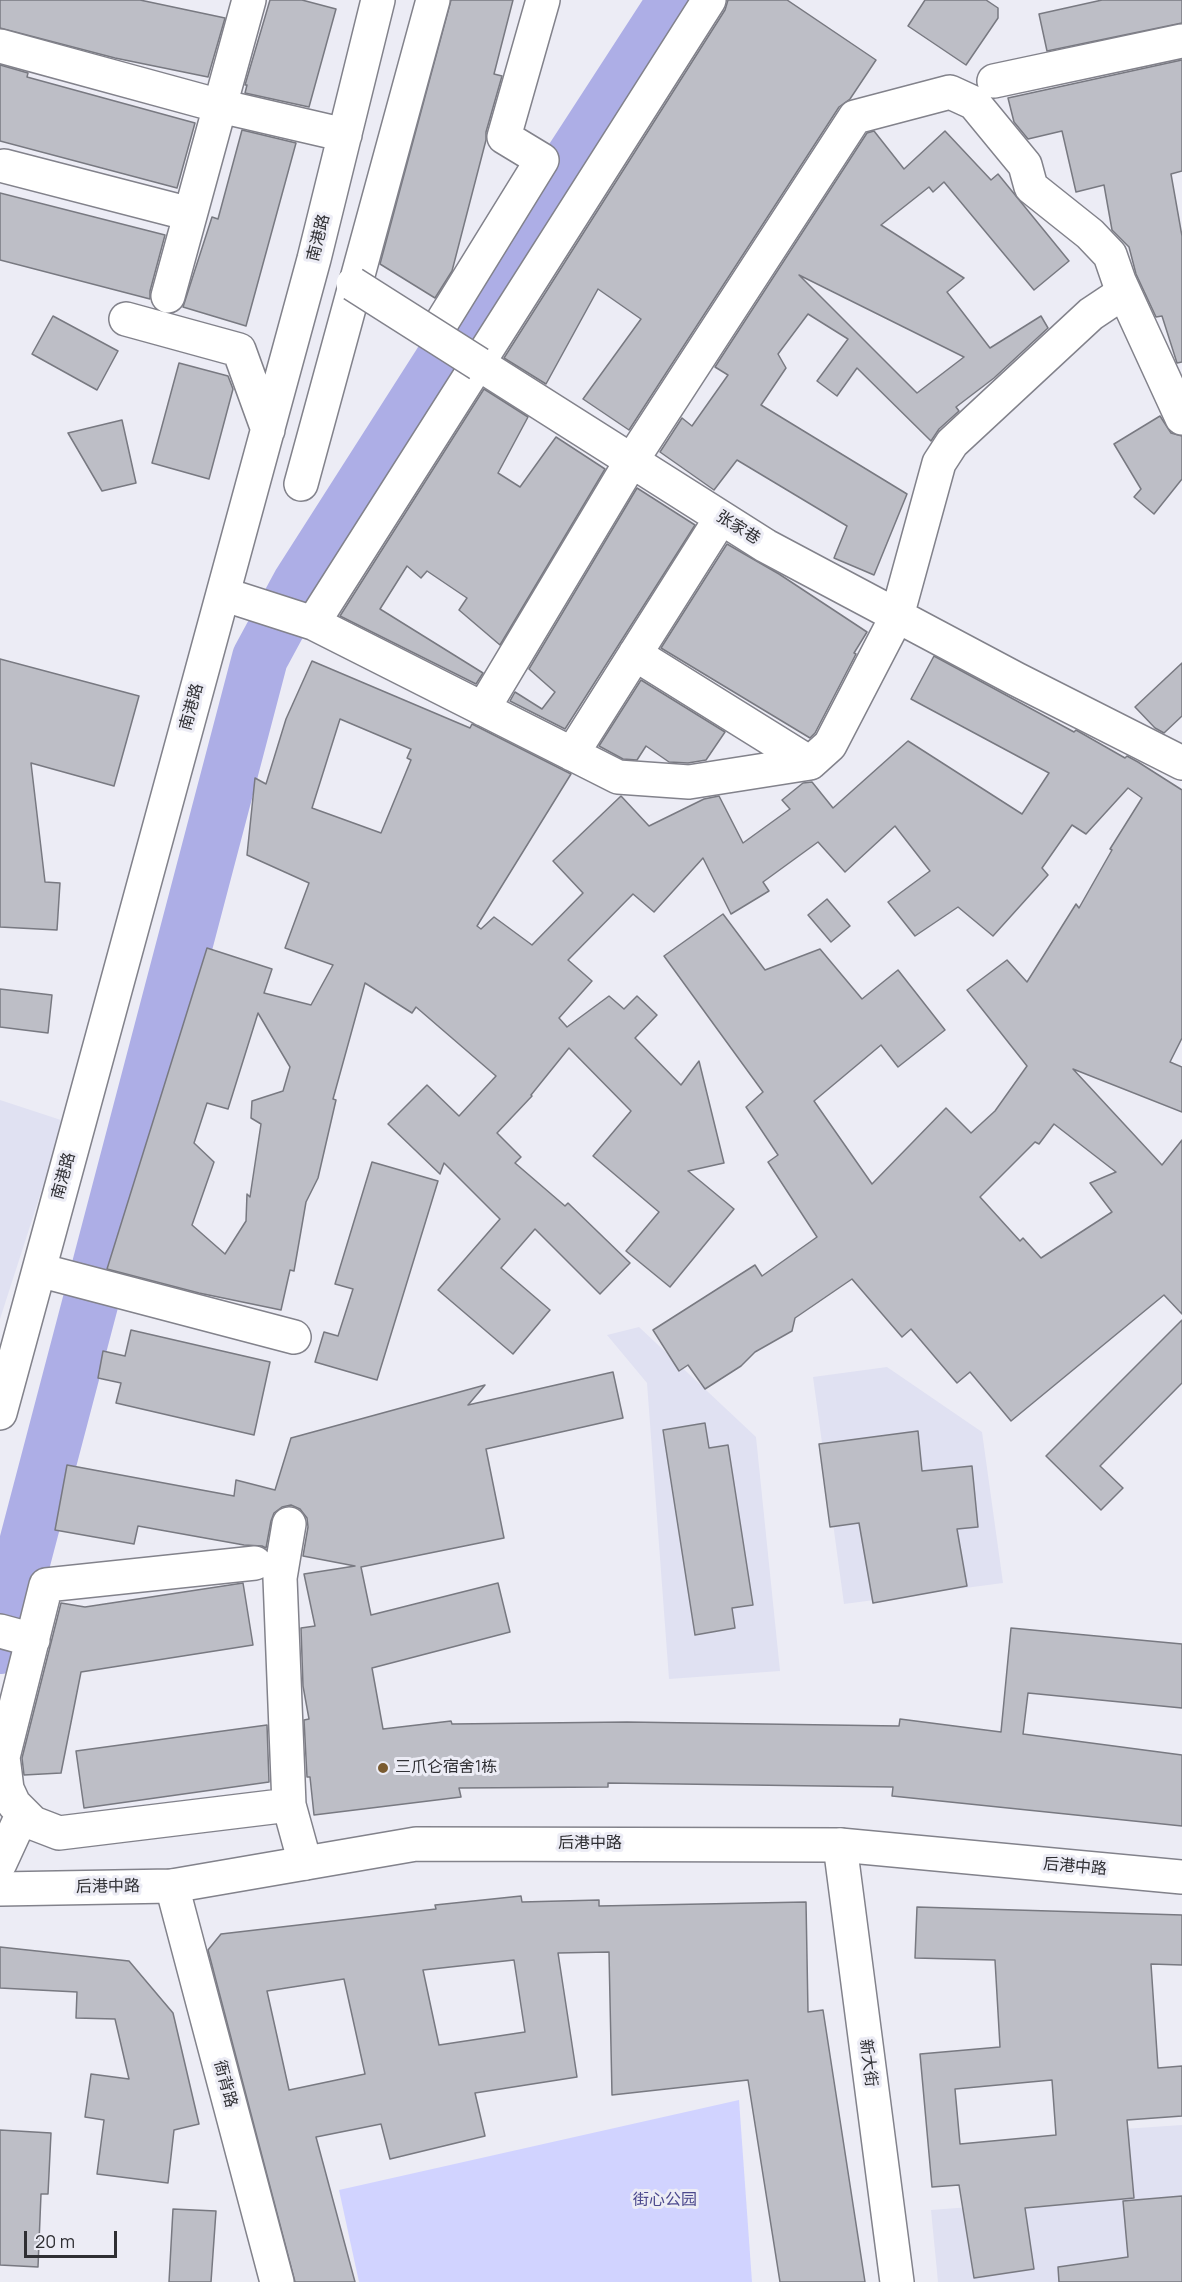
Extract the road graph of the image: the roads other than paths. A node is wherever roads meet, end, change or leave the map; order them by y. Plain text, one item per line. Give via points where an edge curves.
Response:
1 (249, 0) edge
2 (378, 0) edge
3 (433, 0) edge
4 (543, 0) edge
5 (709, 0) edge
6 (1182, 41) edge
7 (0, 46) edge
8 (994, 81) dead end
9 (220, 106) junction
10 (345, 135) junction
11 (4, 166) dead end
12 (190, 214) junction
13 (314, 259) junction
14 (1124, 292) junction
15 (168, 296) dead end
16 (126, 319) dead end
17 (434, 336) junction
18 (479, 364) junction
19 (1182, 418) edge
20 (268, 430) junction
21 (632, 460) junction
22 (301, 484) dead end
23 (722, 518) junction
24 (224, 595) junction
25 (897, 616) junction
26 (313, 623) junction
27 (635, 654) junction
28 (483, 709) junction
29 (572, 754) junction
30 (810, 763) junction
31 (1182, 764) edge
32 (40, 1270) junction
33 (294, 1337) dead end
34 (0, 1413) edge
35 (289, 1524) dead end
36 (255, 1563) dead end
37 (0, 1631) edge
38 (33, 1640) junction
39 (289, 1805) junction
40 (23, 1813) junction
41 (840, 1845) junction
42 (0, 1863) edge
43 (305, 1863) junction
44 (1182, 1877) edge
45 (172, 1886) junction
46 (0, 1889) edge
47 (277, 2282) edge
48 (897, 2282) edge

1 - 9 street
2 - 10 street, 南港路
3 - 22 street
4 - 17 street via 504,137 542,160
5 - 18 street
6 - 8 street
7 - 9 street
9 - 10 street
9 - 12 street
10 - 13 street, 南港路
11 - 12 street
12 - 15 street
13 - 17 street, 张家巷, bridge
13 - 20 street, 南港路
14 - 19 street
14 - 21 street via 1110,255 1031,187 1025,165 974,103 950,92 855,117
14 - 25 street via 1091,314 952,443 939,463
16 - 20 street via 239,350
17 - 18 street, 张家巷, bridge
18 - 21 street, 张家巷
18 - 26 street
20 - 24 street, 南港路
21 - 23 street, 张家巷
21 - 28 street
23 - 25 street, 张家巷
23 - 27 street
24 - 26 street
24 - 32 street, 南港路
25 - 30 street via 830,745
25 - 31 street, 张家巷
26 - 28 street
27 - 29 street
27 - 30 street
28 - 29 street
29 - 30 street via 618,777 689,782
32 - 33 street
32 - 34 street, 南港路
35 - 39 street via 280,1578
36 - 38 street via 46,1585
37 - 38 street
38 - 40 street via 3,1757 8,1789
39 - 40 street via 59,1833 33,1822
39 - 43 street
40 - 42 street
41 - 43 street, 后港中路 via 416,1844
41 - 44 street, 后港中路
41 - 48 street, 新大街
43 - 45 street, 后港中路
45 - 46 street, 后港中路
45 - 47 street, 衙背路

